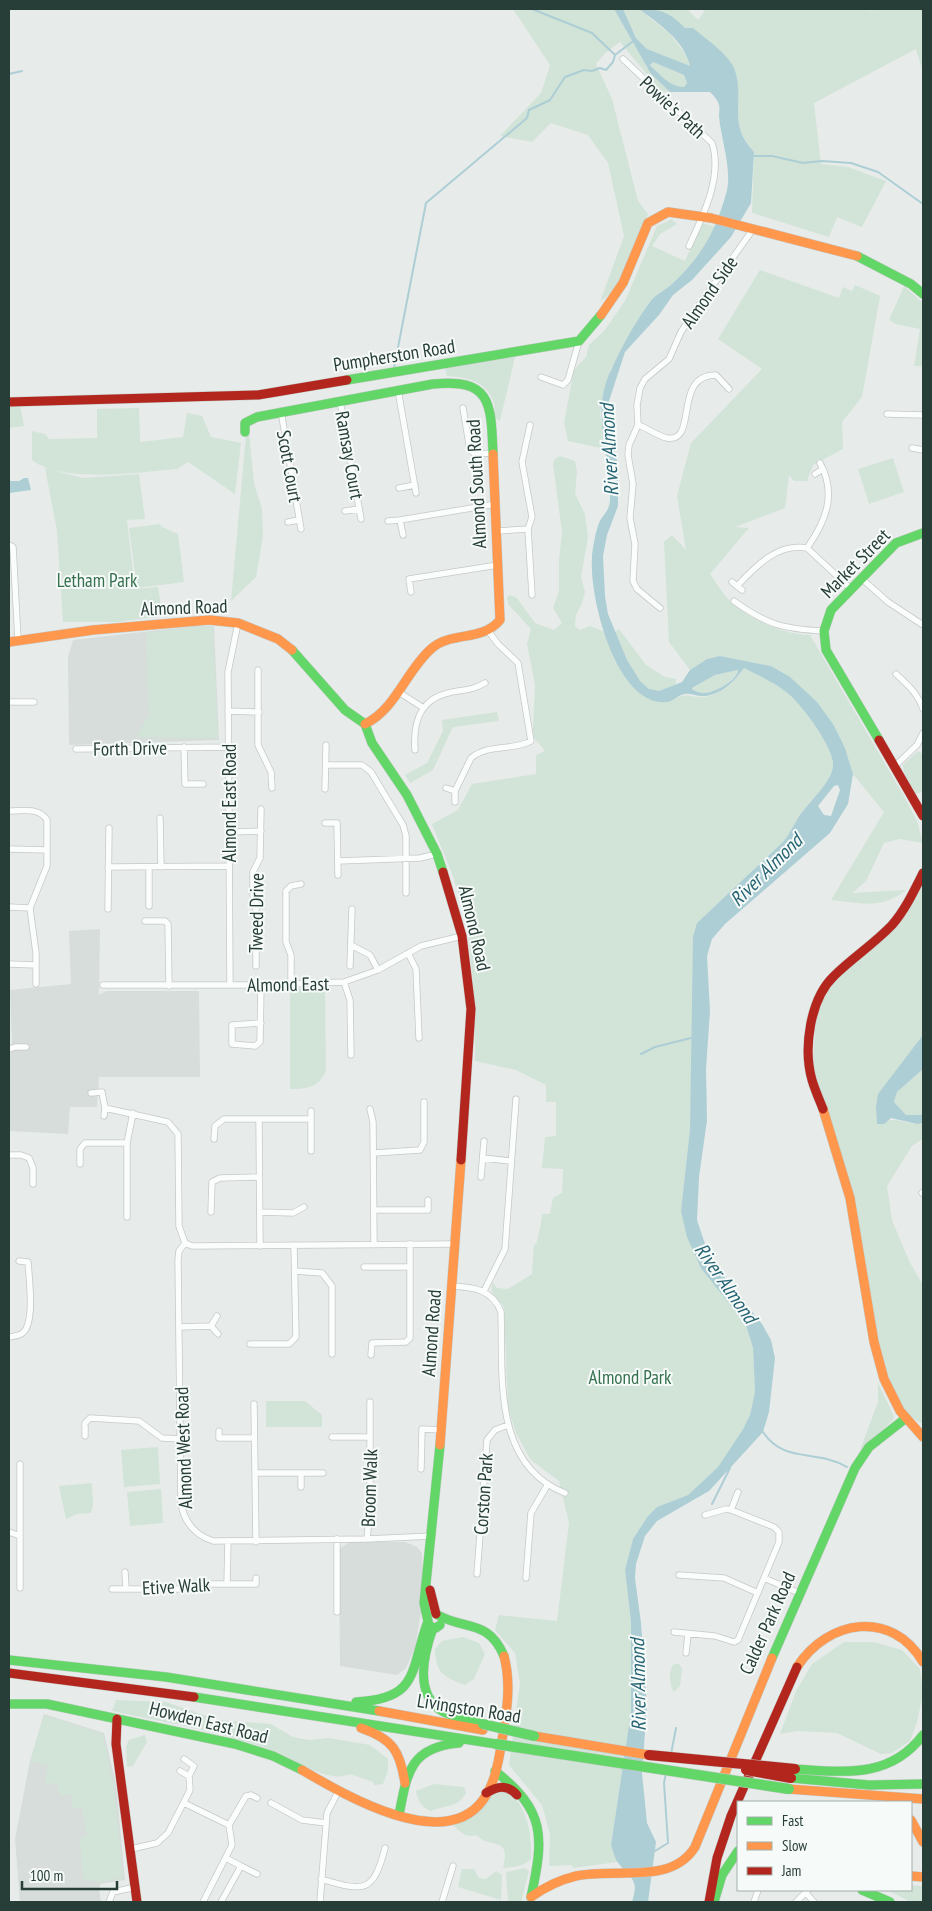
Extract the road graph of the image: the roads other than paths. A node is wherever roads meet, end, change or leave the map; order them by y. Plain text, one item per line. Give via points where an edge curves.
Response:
1 (623, 59) dead end
2 (707, 217) junction
3 (754, 228) junction
4 (689, 246) dead end
5 (923, 294) edge
6 (579, 341) junction
7 (718, 369) dead end
8 (716, 376) junction
9 (541, 377) dead end
10 (366, 378) junction
11 (728, 389) dead end
12 (398, 390) junction
13 (368, 396) junction
14 (340, 401) junction
15 (9, 402) edge
16 (463, 408) dead end
17 (281, 411) junction
18 (886, 414) dead end
19 (923, 415) edge
20 (530, 425) dead end
21 (638, 426) junction
22 (245, 432) dead end
23 (912, 448) dead end
24 (923, 450) edge
25 (493, 453) junction
26 (820, 463) dead end
27 (823, 469) junction
28 (815, 474) dead end
29 (415, 485) junction
30 (399, 488) dead end
31 (416, 493) dead end
32 (496, 504) junction
33 (359, 509) junction
34 (345, 511) dead end
35 (361, 519) dead end
36 (300, 520) junction
37 (400, 520) junction
38 (388, 521) dead end
39 (288, 522) dead end
40 (301, 529) dead end
41 (528, 529) junction
42 (497, 531) junction
43 (923, 533) edge
44 (403, 535) dead end
45 (9, 545) edge
46 (807, 548) junction
47 (498, 565) junction
48 (861, 578) junction
49 (737, 586) dead end
50 (851, 589) junction
51 (411, 592) dead end
52 (532, 595) dead end
53 (734, 601) dead end
54 (660, 608) dead end
55 (238, 623) junction
56 (923, 625) edge
57 (824, 630) junction
58 (489, 632) junction
59 (13, 641) edge
60 (258, 670) dead end
61 (896, 674) dead end
62 (902, 679) junction
63 (475, 680) dead end
64 (485, 683) dead end
65 (897, 684) dead end
66 (477, 687) junction
67 (397, 691) junction
68 (9, 702) edge
69 (34, 702) dead end
70 (422, 707) junction
71 (923, 710) edge
72 (228, 711) junction
73 (259, 712) junction
74 (365, 724) junction
75 (923, 733) edge
76 (326, 745) dead end
77 (184, 747) junction
78 (228, 747) junction
79 (76, 749) dead end
80 (415, 750) dead end
81 (326, 765) junction
82 (895, 766) junction
83 (202, 784) dead end
84 (272, 788) dead end
85 (446, 788) dead end
86 (325, 789) dead end
87 (455, 791) junction
88 (455, 802) dead end
89 (262, 809) dead end
90 (9, 811) edge
91 (923, 816) edge
92 (160, 818) dead end
93 (325, 822) dead end
94 (110, 828) dead end
95 (261, 831) junction
96 (229, 832) junction
97 (9, 849) edge
98 (47, 850) junction
99 (437, 854) junction
100 (405, 858) junction
101 (338, 861) junction
102 (229, 866) junction
103 (108, 867) junction
104 (149, 867) junction
105 (160, 867) junction
106 (923, 873) edge
107 (338, 875) dead end
108 (301, 884) dead end
109 (406, 893) dead end
110 (149, 906) dead end
111 (9, 907) edge
112 (30, 908) junction
113 (108, 909) dead end
114 (352, 909) dead end
115 (145, 921) dead end
116 (462, 936) junction
117 (352, 945) junction
118 (408, 953) junction
119 (9, 964) edge
120 (36, 964) junction
121 (256, 966) dead end
122 (350, 966) dead end
123 (378, 970) junction
124 (344, 982) junction
125 (36, 984) dead end
126 (291, 984) junction
127 (103, 985) dead end
128 (230, 985) junction
129 (261, 985) junction
130 (169, 986) junction
131 (261, 1023) junction
132 (419, 1038) dead end
133 (26, 1047) dead end
134 (9, 1049) edge
135 (352, 1055) dead end
136 (91, 1093) dead end
137 (516, 1098) dead end
138 (424, 1102) dead end
139 (105, 1108) junction
140 (370, 1108) dead end
141 (311, 1111) dead end
142 (133, 1113) junction
143 (104, 1116) dead end
144 (311, 1118) junction
145 (259, 1119) junction
146 (214, 1139) dead end
147 (484, 1141) dead end
148 (127, 1143) junction
149 (311, 1151) dead end
150 (374, 1153) junction
151 (9, 1155) edge
152 (483, 1158) junction
153 (511, 1161) junction
154 (80, 1164) dead end
155 (259, 1177) junction
156 (481, 1177) dead end
157 (33, 1184) dead end
158 (428, 1200) dead end
159 (304, 1207) dead end
160 (375, 1210) junction
161 (211, 1212) dead end
162 (260, 1212) junction
163 (127, 1217) dead end
164 (185, 1242) junction
165 (410, 1244) junction
166 (455, 1244) junction
167 (294, 1245) junction
168 (374, 1245) junction
169 (260, 1246) junction
170 (18, 1261) dead end
171 (364, 1267) dead end
172 (410, 1267) junction
173 (295, 1270) junction
174 (452, 1286) junction
175 (484, 1291) junction
176 (217, 1316) dead end
177 (211, 1326) junction
178 (179, 1327) junction
179 (218, 1334) dead end
180 (9, 1337) edge
181 (250, 1344) dead end
182 (332, 1354) dead end
183 (371, 1355) dead end
184 (370, 1402) dead end
185 (254, 1404) dead end
186 (906, 1418) junction
187 (508, 1425) junction
188 (442, 1430) junction
189 (219, 1431) dead end
190 (85, 1436) dead end
191 (332, 1437) dead end
192 (370, 1437) junction
193 (923, 1437) edge
194 (254, 1438) junction
195 (181, 1440) junction
196 (20, 1464) dead end
197 (422, 1470) dead end
198 (255, 1473) junction
199 (301, 1473) junction
200 (323, 1473) dead end
201 (548, 1484) junction
202 (301, 1487) dead end
203 (738, 1492) dead end
204 (565, 1493) dead end
205 (730, 1510) junction
206 (704, 1515) dead end
207 (9, 1532) edge
208 (20, 1536) junction
209 (432, 1536) junction
210 (337, 1539) junction
211 (368, 1540) junction
212 (228, 1542) junction
213 (256, 1542) junction
214 (125, 1572) dead end
215 (477, 1574) dead end
216 (679, 1575) dead end
217 (256, 1578) dead end
218 (526, 1578) dead end
219 (764, 1578) junction
220 (227, 1584) junction
221 (20, 1588) dead end
222 (112, 1589) dead end
223 (126, 1589) junction
224 (758, 1592) junction
225 (799, 1593) junction
226 (337, 1612) dead end
227 (434, 1621) junction
228 (674, 1632) dead end
229 (688, 1634) junction
230 (686, 1652) dead end
231 (9, 1660) edge
232 (923, 1662) edge
233 (9, 1673) edge
234 (318, 1700) junction
235 (9, 1704) edge
236 (328, 1717) junction
237 (118, 1719) junction
238 (483, 1727) junction
239 (923, 1735) edge
240 (480, 1742) junction
241 (184, 1759) dead end
242 (180, 1771) dead end
243 (495, 1771) junction
244 (793, 1773) junction
245 (189, 1776) junction
246 (405, 1784) junction
247 (921, 1784) edge
248 (338, 1792) junction
249 (486, 1794) junction
250 (858, 1796) junction
251 (257, 1798) dead end
252 (921, 1799) edge
253 (738, 1801) edge
254 (877, 1801) edge
255 (184, 1803) junction
256 (270, 1803) dead end
257 (737, 1804) edge
258 (399, 1815) junction
259 (537, 1817) junction
260 (912, 1822) edge
261 (326, 1823) junction
262 (229, 1825) junction
263 (923, 1842) edge
264 (385, 1848) dead end
265 (131, 1849) junction
266 (737, 1852) edge
267 (226, 1858) junction
268 (241, 1866) junction
269 (453, 1866) dead end
270 (256, 1874) dead end
271 (321, 1879) junction
272 (136, 1887) junction
273 (807, 1891) edge
274 (864, 1891) edge
275 (531, 1899) edge
276 (109, 1902) edge
277 (138, 1902) edge
278 (203, 1902) edge
279 (221, 1902) edge
280 (320, 1902) edge
281 (442, 1902) edge
282 (709, 1902) edge
283 (714, 1902) edge
284 (796, 1902) edge
285 (814, 1902) edge
286 (890, 1902) edge

1 - 2 street, Powie's Path via 712,143 716,154
2 - 3 main road
2 - 4 street, Powie's Path
2 - 6 main road via 668,212 648,224 622,283
3 - 5 main road via 860,258 911,284
3 - 21 street, Almond Side via 681,332 669,359 645,379 637,404
6 - 9 street via 564,385
6 - 10 main road, Pumpherston Road
7 - 8 street
8 - 11 street
8 - 21 street via 705,376 690,390 686,422 680,433 667,438
10 - 13 main road
10 - 15 main road, Pumpherston Road via 258,395
12 - 13 main road, Almond South Road
12 - 25 main road, Almond South Road via 445,382 472,385 488,402
12 - 29 street
13 - 14 main road, Almond South Road
14 - 17 main road, Almond South Road
14 - 33 street, Ramsay Court
16 - 25 street via 467,416 470,450 475,454
17 - 22 main road, Almond South Road via 257,416 245,423
17 - 36 street, Scott Court
18 - 19 street
20 - 41 street via 522,462 532,517
21 - 54 street via 628,455 633,484 630,518 635,544 634,581 637,589 650,596
23 - 24 street
25 - 32 main road, Almond South Road
26 - 27 street
27 - 28 street
27 - 46 street via 829,491 828,508 823,524
29 - 30 street
29 - 31 street
32 - 37 street
32 - 42 main road, Almond South Road
33 - 34 street, Ramsay Court
33 - 35 street, Ramsay Court
36 - 39 street, Scott Court
36 - 40 street, Scott Court
37 - 38 street
37 - 44 street
41 - 42 street
41 - 52 street
42 - 47 main road, Almond South Road
43 - 48 main road, Market Street via 896,543
45 - 59 street via 12,547
46 - 49 street via 793,547 776,552 760,562
46 - 50 street
47 - 51 street via 406,580
47 - 58 main road, Almond South Road via 500,615 497,625
48 - 50 main road, Market Street
48 - 56 street via 894,607
50 - 57 main road, Market Street via 832,610
53 - 57 street via 766,622 790,629
55 - 59 main road, Almond Road via 193,620
55 - 72 street, Almond East Road via 228,672
55 - 74 main road, Almond Road via 278,639 291,649 345,710
57 - 82 main road via 826,650
58 - 67 main road via 451,638 433,646
58 - 87 street via 518,664 531,741 521,746 475,754
60 - 73 street
61 - 62 street
62 - 65 street
62 - 71 street via 920,699
63 - 66 street
64 - 66 street
66 - 70 street via 469,691 449,692
67 - 70 street
67 - 74 main road via 382,713
68 - 69 street
70 - 80 street via 414,732
72 - 73 street
72 - 78 street, Almond East Road
73 - 84 street via 258,745 271,772
74 - 99 main road, Almond Road via 372,743 407,795
75 - 82 street via 918,745
76 - 81 street
77 - 78 street, Forth Drive
77 - 79 street, Forth Drive
77 - 83 street, Forth Drive via 185,784
78 - 96 street, Almond East Road
81 - 86 street
81 - 100 street via 362,765 372,772 403,825
82 - 91 main road
85 - 87 street
87 - 88 street
89 - 95 street, Tweed Drive
90 - 98 street via 43,814 47,820
92 - 105 street
93 - 101 street via 337,823
94 - 103 street
95 - 96 street
95 - 121 street, Tweed Drive via 260,858 253,872
96 - 102 street, Almond East Road
97 - 98 street
98 - 112 street via 47,866
99 - 100 street
99 - 116 main road, Almond Road
100 - 101 street
100 - 109 street
101 - 107 street
102 - 105 street
102 - 128 street, Almond East Road
103 - 104 street
103 - 113 street
104 - 105 street
104 - 110 street
106 - 186 main road via 909,901 892,924 833,977 820,993 810,1034 812,1079 850,1198 878,1360 888,1389
108 - 126 street, Tweed Drive via 286,891 286,942 291,955
111 - 112 street
112 - 120 street
114 - 117 street
115 - 130 street via 165,921 168,924
116 - 118 street, Almond East via 433,942
116 - 166 main road, Almond Road via 470,982 471,1025
117 - 122 street
117 - 123 street via 370,956
118 - 123 street, Almond East
118 - 132 street via 416,969
119 - 120 street
120 - 125 street
123 - 124 street, Almond East
124 - 126 street, Almond East
124 - 135 street via 350,1000
126 - 129 street, Almond East
127 - 130 street, Almond East
128 - 129 street, Almond East
128 - 130 street, Almond East
129 - 131 street
131 - 131 street via 258,1045 232,1044 232,1025
133 - 134 street
136 - 139 street via 102,1092
137 - 153 street
138 - 150 street via 424,1142 420,1150
139 - 142 street
139 - 143 street
140 - 150 street
141 - 144 street
142 - 148 street
142 - 164 street via 168,1122 178,1134 179,1226
144 - 145 street
144 - 149 street
145 - 146 street via 224,1119 215,1126
145 - 155 street
147 - 152 street
148 - 154 street via 84,1143 80,1149
148 - 163 street
150 - 160 street
151 - 157 street via 29,1158
152 - 153 street
152 - 156 street
153 - 175 street via 505,1249
155 - 161 street via 220,1178 212,1182
155 - 162 street
158 - 160 street via 428,1210
159 - 162 street via 293,1212
160 - 168 street
162 - 169 street
164 - 169 street via 199,1246
164 - 178 street, Almond West Road via 178,1260
165 - 166 street
165 - 168 street
165 - 172 street
166 - 174 main road, Almond Road
167 - 168 street
167 - 169 street
167 - 173 street
170 - 180 street via 28,1262 29,1317 26,1330
171 - 172 street
172 - 183 street via 410,1338 406,1342 372,1343
173 - 181 street via 296,1337 289,1344
173 - 182 street via 322,1273 332,1286
174 - 175 street
174 - 188 main road, Almond Road
175 - 187 street via 498,1302 501,1312 504,1409
176 - 177 street
177 - 178 street
177 - 179 street
178 - 195 street, Almond West Road
184 - 192 street, Broom Walk
185 - 194 street
186 - 193 main road
186 - 225 main road, Calder Park Road via 876,1441 860,1460
187 - 201 street via 526,1463
187 - 215 street, Corston Park via 495,1430 487,1440
188 - 197 street via 422,1429
188 - 209 main road, Almond Road
189 - 194 street via 219,1438
190 - 195 street via 85,1423 90,1418 139,1421 162,1438
191 - 192 street, Broom Walk
192 - 211 street, Broom Walk
194 - 198 street
195 - 212 street, Almond West Road via 184,1516 204,1538
196 - 208 street
198 - 199 street
198 - 213 street
199 - 200 street
199 - 202 street
201 - 204 street
201 - 218 street via 531,1513
203 - 205 street
205 - 206 street
205 - 219 street via 774,1527 779,1532 779,1542
207 - 208 street
208 - 221 street
209 - 211 street, Almond West Road
209 - 227 main road, Almond Road via 424,1603
210 - 211 street, Almond West Road
210 - 213 street, Almond West Road
210 - 226 street
212 - 213 street, Almond West Road
212 - 220 street, Etive Walk
214 - 223 street, Etive Walk
216 - 224 street via 724,1578
217 - 220 street, Etive Walk via 256,1584
219 - 224 street
219 - 225 street
220 - 223 street, Etive Walk via 194,1584 181,1589
222 - 223 street, Etive Walk
224 - 229 street via 738,1640
225 - 275 main road, Calder Park Road via 689,1858 663,1871 573,1876 548,1883
227 - 234 main road via 420,1644 410,1680 397,1693 379,1702
227 - 238 main road via 424,1654 424,1686 441,1710
227 - 243 main road via 475,1626 486,1631 499,1646 508,1668 505,1719
228 - 229 street
229 - 230 street
231 - 234 main road, Livingston Road via 166,1677
232 - 253 main road via 917,1650 905,1640 877,1628 850,1628 826,1636 802,1660
233 - 236 main road, Livingston Road
234 - 238 main road, Livingston Road
235 - 237 main road, Howden East Road via 47,1704
236 - 240 main road, Livingston Road
236 - 246 main road via 383,1736 395,1748
237 - 248 main road, Howden East Road via 261,1751
237 - 265 main road via 116,1744
238 - 244 main road, Livingston Road, bridge via 648,1755
239 - 244 main road via 918,1745 901,1759 872,1769
240 - 246 main road via 433,1746 418,1756
240 - 250 main road, Livingston Road, bridge via 789,1789
241 - 245 street via 194,1766
242 - 245 street
243 - 249 main road
243 - 259 main road via 524,1795
244 - 247 main road via 869,1784
245 - 255 street via 190,1790
246 - 258 main road
248 - 258 main road, Howden East Road
248 - 261 street via 327,1813
249 - 258 main road, Howden East Road via 468,1814 449,1821
249 - 259 main road via 504,1786 514,1791
250 - 252 main road, Livingston Road
250 - 254 main road
251 - 262 street via 251,1794 246,1796
255 - 262 street
255 - 265 street via 163,1838 151,1846
256 - 261 street via 302,1820
257 - 282 main road via 728,1825
259 - 275 main road via 541,1848
260 - 263 main road
261 - 271 street
262 - 267 street via 232,1845
264 - 271 street via 376,1876 367,1885 351,1887
265 - 272 main road
266 - 283 main road via 726,1865
267 - 268 street
267 - 278 street
268 - 270 street
268 - 279 street
269 - 281 street via 453,1876
271 - 280 street
272 - 276 street via 113,1892
272 - 277 main road
273 - 284 street
273 - 285 street
274 - 286 main road

